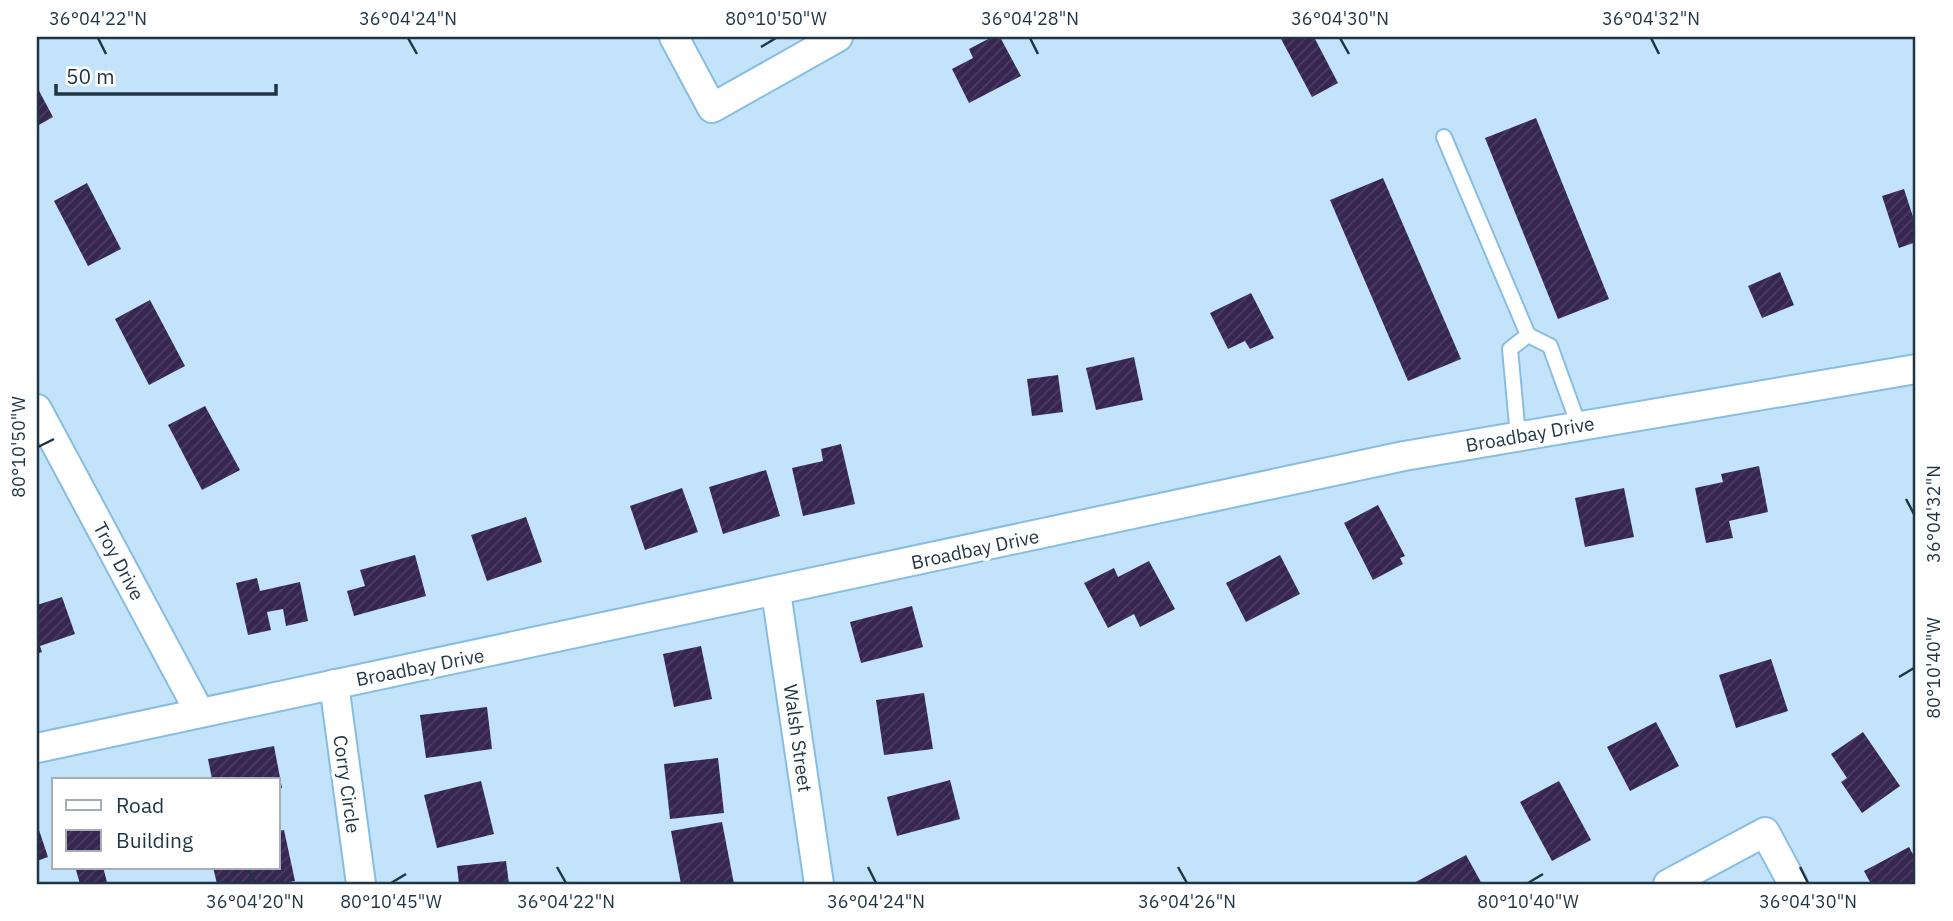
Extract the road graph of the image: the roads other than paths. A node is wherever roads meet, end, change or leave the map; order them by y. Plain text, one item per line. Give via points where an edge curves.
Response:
1 (674, 37) edge
2 (838, 37) edge
3 (1444, 137) dead end
4 (1528, 335) junction
5 (1916, 369) edge
6 (37, 409) edge
7 (1579, 426) junction
8 (1518, 436) junction
9 (776, 592) junction
10 (334, 684) junction
11 (200, 713) junction
12 (37, 748) edge
13 (360, 884) edge
14 (819, 884) edge
15 (1668, 884) edge
16 (1793, 884) edge

1 - 2 street via 712,108
3 - 4 lane
4 - 7 lane via 1550,346
4 - 8 lane via 1510,349
5 - 7 street, Broadbay Drive
6 - 11 street, Troy Drive
7 - 8 street, Broadbay Drive
8 - 9 street, Broadbay Drive via 1404,456
9 - 10 street, Broadbay Drive
9 - 14 street, Walsh Street
10 - 11 street, Broadbay Drive
10 - 13 street, Corry Circle
11 - 12 street, Broadbay Drive
15 - 16 street via 1765,832

